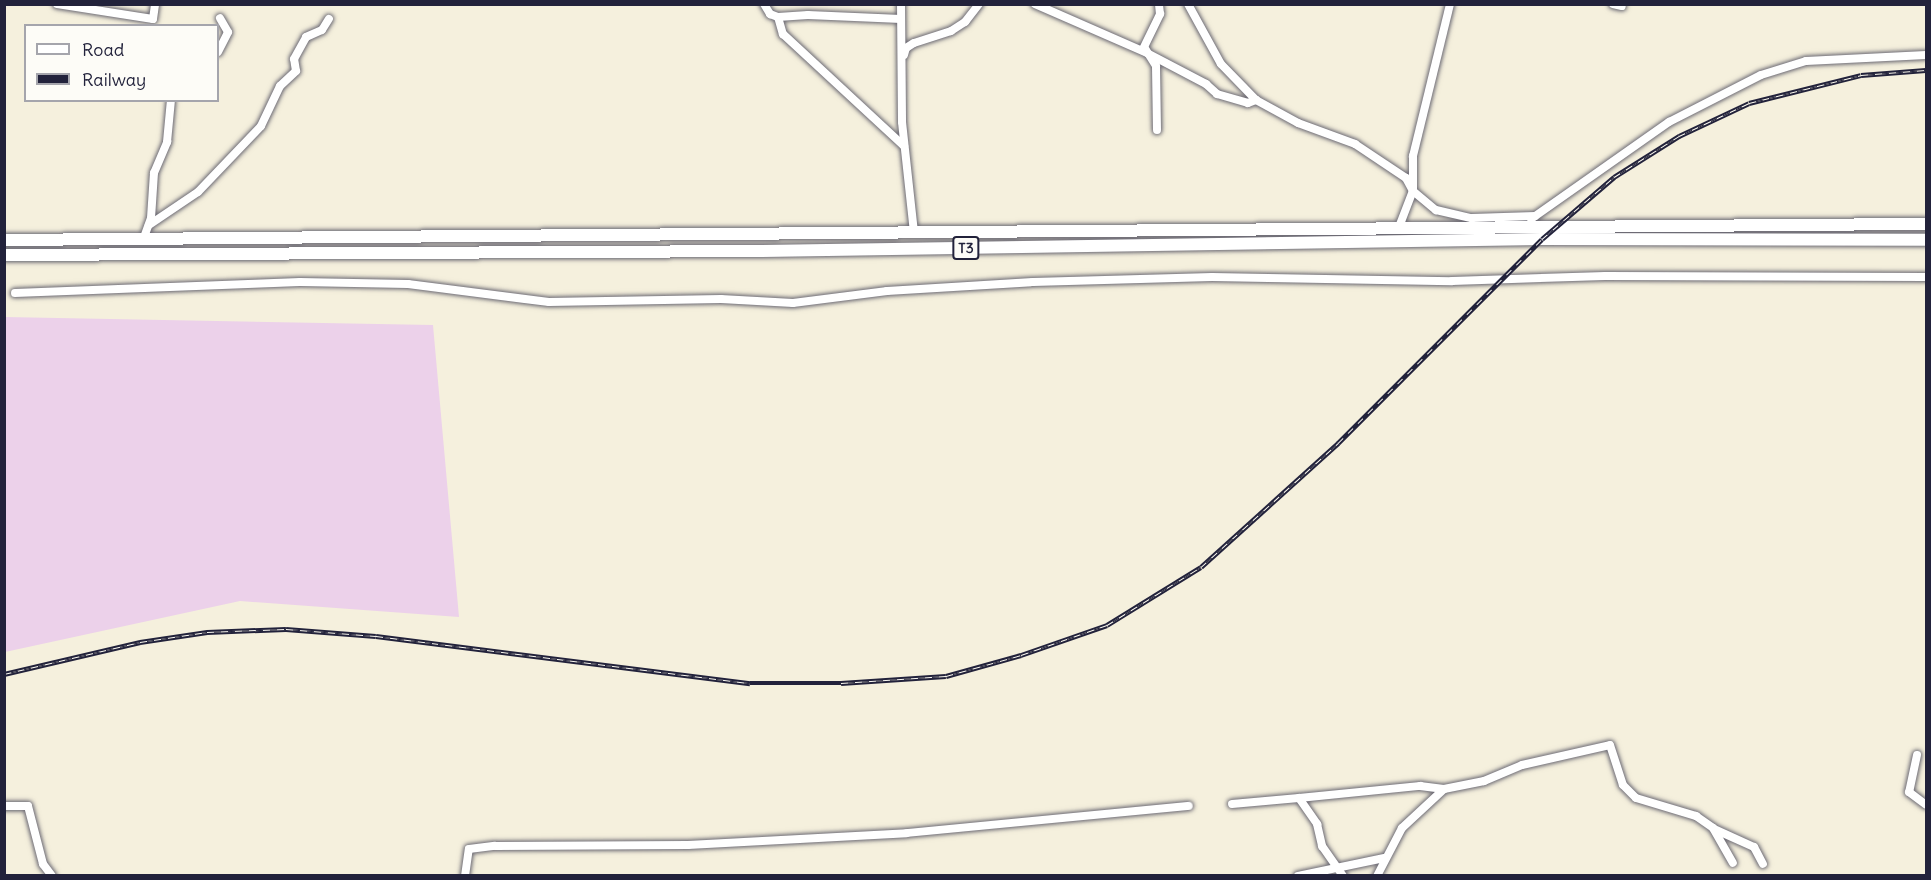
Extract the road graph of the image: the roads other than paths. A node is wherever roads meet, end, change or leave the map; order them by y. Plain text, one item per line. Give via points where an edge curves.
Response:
1 (57, 4) edge
2 (155, 4) edge
3 (764, 4) edge
4 (902, 4) edge
5 (979, 4) edge
6 (1035, 4) edge
7 (1159, 4) edge
8 (1188, 4) edge
9 (1450, 4) edge
10 (778, 17) junction
11 (219, 18) dead end
12 (329, 19) dead end
13 (902, 19) junction
14 (219, 50) edge
15 (1147, 53) junction
16 (1926, 55) edge
17 (901, 68) junction
18 (1256, 100) junction
19 (171, 102) edge
20 (1158, 130) dead end
21 (904, 146) junction
22 (1413, 191) junction
23 (1535, 216) junction
24 (1926, 224) edge
25 (149, 225) junction
26 (1399, 227) junction
27 (1522, 227) junction
28 (914, 233) junction
29 (4, 240) edge
30 (143, 240) junction
31 (1926, 240) edge
32 (4, 255) edge
33 (1926, 277) edge
34 (15, 293) dead end
35 (1917, 755) dead end
36 (1444, 789) junction
37 (1299, 798) junction
38 (1232, 804) dead end
39 (1926, 805) edge
40 (4, 806) edge
41 (1189, 806) dead end
42 (1713, 828) junction
43 (1384, 858) junction
44 (1733, 863) dead end
45 (1763, 864) dead end
46 (1337, 868) junction
47 (52, 876) edge
48 (465, 876) edge
49 (1298, 876) edge
50 (1343, 876) edge
51 (1377, 876) edge

1 - 2 street via 153,19
3 - 10 street via 770,14
4 - 13 street
5 - 17 street via 965,22 951,31 906,48
6 - 15 street
7 - 15 street via 1160,14 1144,47
8 - 18 street via 1221,64
9 - 22 street via 1413,156
10 - 13 street
10 - 21 street via 783,34
11 - 14 street via 228,32
12 - 25 street via 322,30 306,37 294,59 296,70 280,86 261,126 198,192
13 - 17 street
15 - 18 street via 1206,84 1217,94 1248,103
15 - 20 street via 1156,66
16 - 23 street via 1806,61 1761,75 1669,122
17 - 21 street
18 - 22 street via 1298,123 1355,144 1406,178
19 - 25 street via 167,142 154,173
21 - 28 street
22 - 23 street via 1436,210 1452,216
22 - 26 street
23 - 27 street
24 - 27 highway, T3
25 - 30 street
26 - 27 highway, T3
26 - 28 highway, T3
28 - 30 highway, T3
29 - 30 highway, T3
31 - 32 highway, T3 via 1542,239 762,251
33 - 34 street via 1033,282 887,291 793,303 722,299 549,302 408,284 300,282
35 - 39 street via 1909,792
36 - 37 street via 1420,786
36 - 42 street via 1484,781 1522,765 1610,745 1623,785 1636,798 1696,816
36 - 43 street via 1402,828
37 - 38 street
37 - 46 street via 1317,824 1322,846
40 - 47 street via 28,806 43,864
41 - 48 street via 884,835 688,845 495,846 469,849
42 - 44 street
42 - 45 street via 1754,847
43 - 46 street
43 - 51 street
46 - 49 street
46 - 50 street

